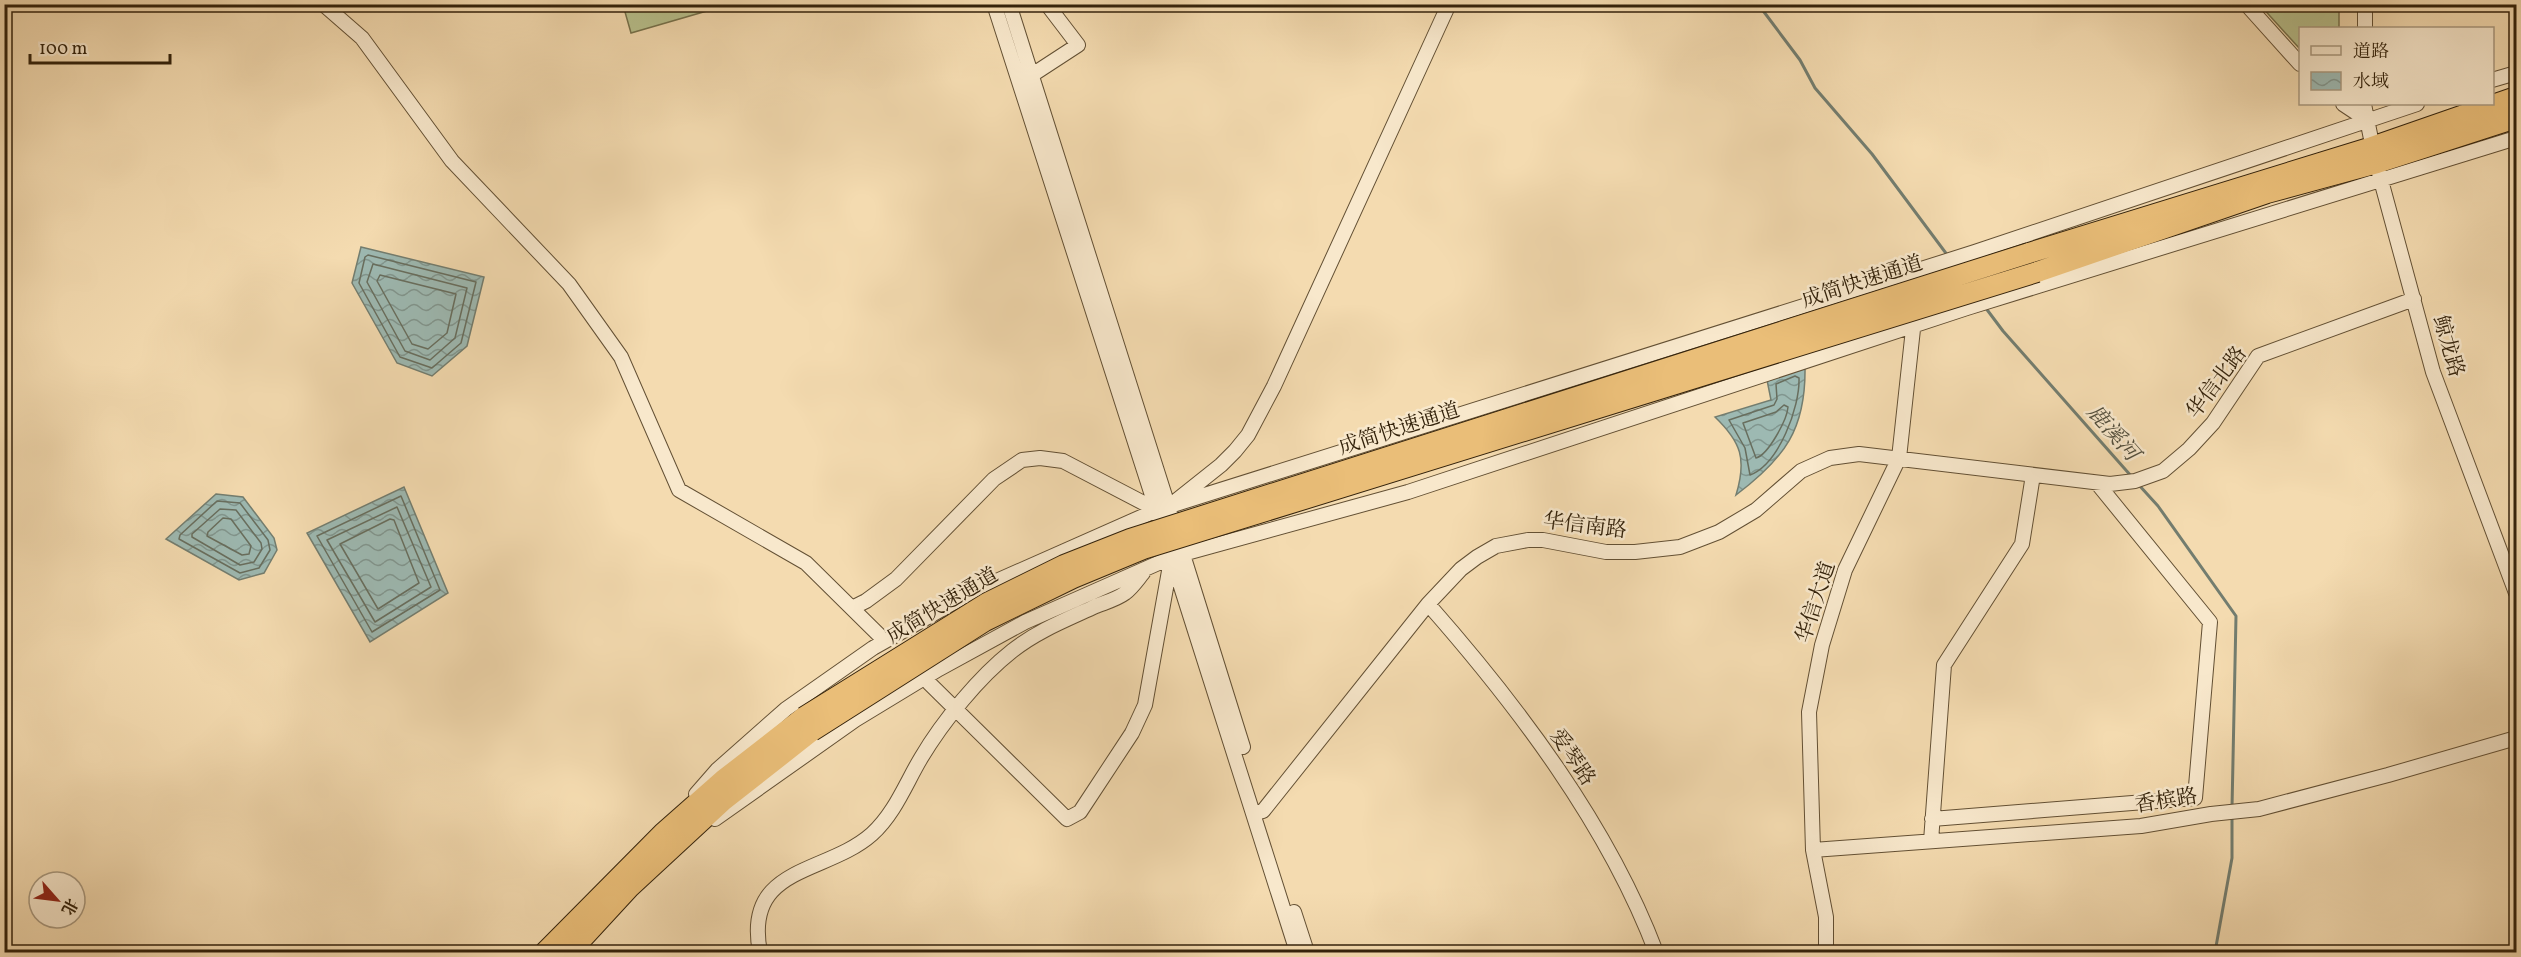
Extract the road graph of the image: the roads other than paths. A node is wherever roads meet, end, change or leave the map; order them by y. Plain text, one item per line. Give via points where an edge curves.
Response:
1 (323, 4) edge
2 (994, 4) edge
3 (1009, 4) edge
4 (1050, 4) edge
5 (1449, 4) edge
6 (2246, 4) edge
7 (2365, 4) edge
8 (2365, 27) edge
9 (2299, 62) edge
10 (2517, 73) edge
11 (1032, 75) junction
12 (2494, 80) edge
13 (2517, 97) edge
14 (2344, 105) edge
15 (2364, 105) edge
16 (2414, 105) edge
17 (2517, 118) edge
18 (2367, 120) junction
19 (2517, 138) edge
20 (2376, 163) junction
21 (1910, 273) junction
22 (2415, 299) junction
23 (1914, 327) junction
24 (1899, 458) junction
25 (2163, 471) joint
26 (2032, 475) junction
27 (2103, 484) junction
28 (1162, 508) junction
29 (1177, 555) junction
30 (1146, 569) junction
31 (2517, 593) edge
32 (1428, 604) junction
33 (854, 607) junction
34 (879, 634) dead end
35 (929, 683) dead end
36 (957, 710) junction
37 (808, 724) junction
38 (2517, 738) edge
39 (1259, 812) junction
40 (1932, 819) junction
41 (663, 833) junction
42 (1931, 841) junction
43 (1813, 850) junction
44 (655, 864) junction
45 (624, 883) junction
46 (545, 952) edge
47 (570, 952) edge
48 (760, 952) edge
49 (1297, 952) edge
50 (1307, 952) edge
51 (1656, 952) edge
52 (1826, 952) edge

1 - 33 street via 362,38 452,161 569,284 621,357 679,490 806,563
2 - 28 street
3 - 11 street
4 - 11 street via 1078,45
5 - 28 street via 1248,435 1221,465
6 - 9 street
7 - 8 street
10 - 12 street
11 - 28 street
13 - 20 highway
14 - 18 street
15 - 18 street, 鲸龙路
16 - 18 street
17 - 20 highway
18 - 20 street, 鲸龙路
18 - 21 street
19 - 20 street
20 - 22 street, 鲸龙路
20 - 23 street
20 - 37 highway, 成简快速通道, bridge via 2267,193 2037,272 1143,549 985,621
20 - 37 highway, 成简快速通道, bridge via 2029,253 1130,539 1064,565 987,603
21 - 23 street, 华信大道
21 - 28 street
22 - 25 street, 华信北路 via 2258,356 2213,423
22 - 31 street, 鲸龙路 via 2433,372
23 - 24 street, 华信大道
23 - 29 street via 1408,492
24 - 26 street, 华信南路
24 - 32 street, 华信南路 via 1859,454 1830,458 1801,471 1756,510 1719,532 1680,547 1606,552 1543,540 1496,546 1461,569
24 - 43 street, 华信大道 via 1845,570 1822,645 1809,712
25 - 27 street, 华信南路 via 2135,481
26 - 27 street, 华信南路
26 - 40 street via 2022,544 1944,665
27 - 40 street via 2211,622 2195,798
28 - 29 street
28 - 33 street via 1063,461 1022,460 994,479 896,579
28 - 41 street via 974,591 873,648 786,709 717,770
29 - 30 street
29 - 36 street via 1141,717 1080,812 1066,819
29 - 39 street
30 - 36 street via 1126,592 1042,631 1014,650
30 - 44 street via 1025,622 939,669 855,720
32 - 39 street, 华信南路
32 - 51 street, 爱琴路 via 1555,765 1593,826
33 - 34 street
35 - 36 street
36 - 48 street via 922,756 891,812 872,834 771,891 760,911 756,931
37 - 41 highway, 成简快速通道 via 723,780
37 - 44 highway, 成简快速通道
38 - 42 street, 香槟路 via 2259,809 2141,826
39 - 49 street
39 - 50 street
40 - 42 street
41 - 45 highway, 成简快速通道
42 - 43 street, 香槟路
43 - 52 street, 华信大道 via 1826,918
44 - 45 highway, 成简快速通道
45 - 46 highway, 成简快速通道
45 - 47 highway, 成简快速通道

